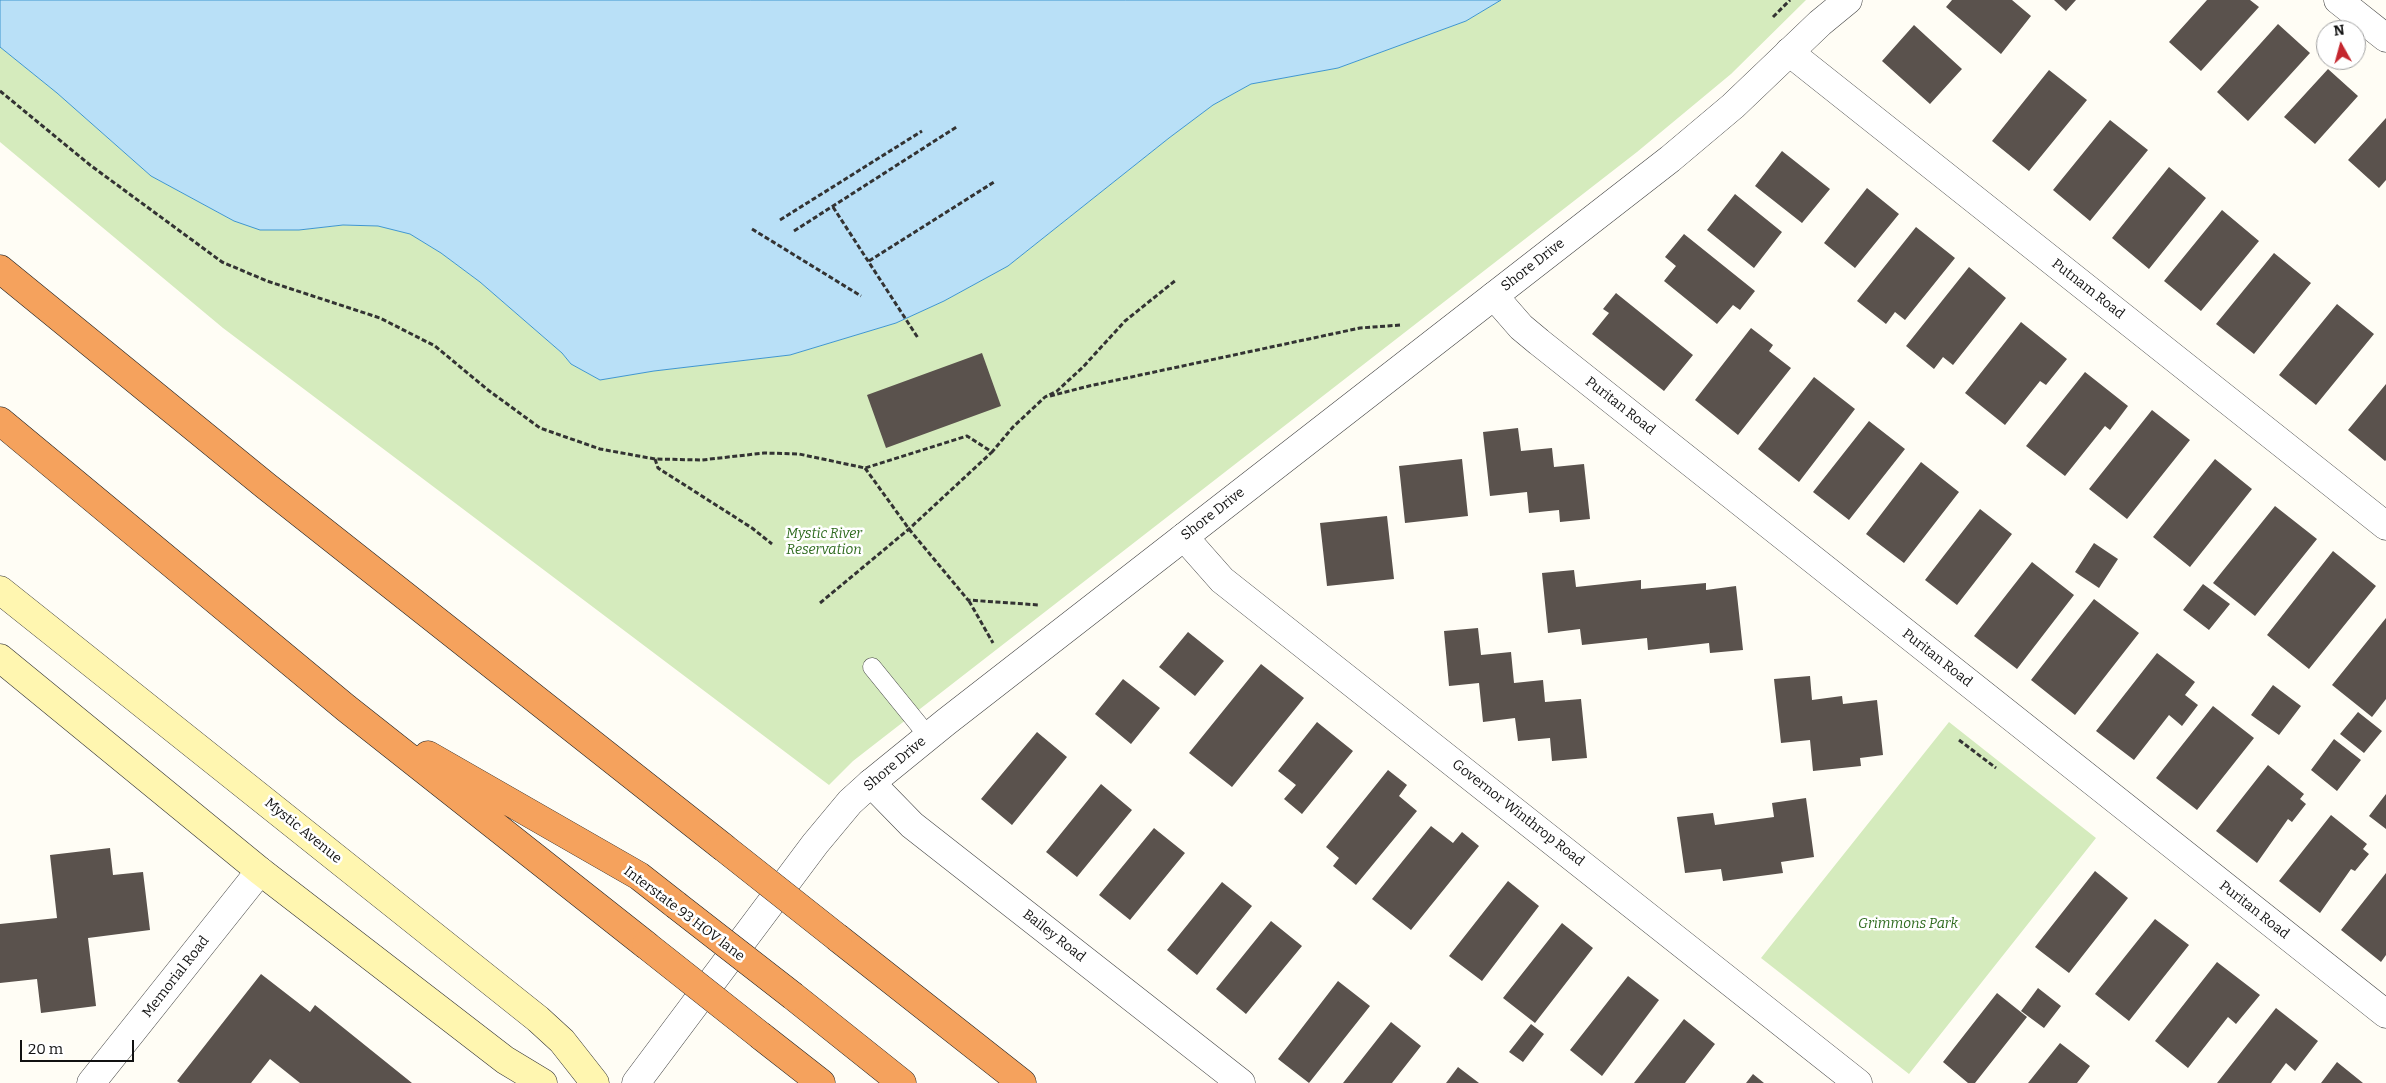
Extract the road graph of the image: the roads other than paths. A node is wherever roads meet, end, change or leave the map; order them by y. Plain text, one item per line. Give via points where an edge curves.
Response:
1 (1848, 0) edge
2 (2338, 0) edge
3 (2386, 38) edge
4 (1789, 52) junction
5 (0, 269) edge
6 (1494, 296) junction
7 (0, 421) edge
8 (2386, 526) edge
9 (1184, 537) junction
10 (0, 590) edge
11 (0, 658) edge
12 (872, 667) dead end
13 (346, 708) junction
14 (928, 736) junction
15 (871, 783) junction
16 (260, 871) junction
17 (2386, 1014) edge
18 (92, 1083) edge
19 (542, 1083) edge
20 (595, 1083) edge
21 (636, 1083) edge
22 (821, 1083) edge
23 (902, 1083) edge
24 (1022, 1083) edge
25 (1241, 1083) edge
26 (1858, 1083) edge

1 - 4 street, Shore Drive
2 - 3 street
4 - 6 street, Shore Drive via 1733,106 1670,159
4 - 8 street, Putnam Road
5 - 24 highway, bridge via 259,480
6 - 9 street, Shore Drive
6 - 17 street, Puritan Road via 1521,327
7 - 13 highway
9 - 14 street, Shore Drive
9 - 26 street, Governor Winthrop Road via 1222,580
10 - 20 main road, Mystic Avenue via 538,1019 562,1041
11 - 16 main road
12 - 14 lane
13 - 22 highway, bridge
13 - 23 highway, Interstate 93 HOV lane, bridge via 639,876
14 - 15 street, Shore Drive
15 - 21 street, Shore Drive via 850,802 815,844
15 - 25 street, Bailey Road via 912,825
16 - 18 street, Memorial Road
16 - 19 main road via 505,1060

